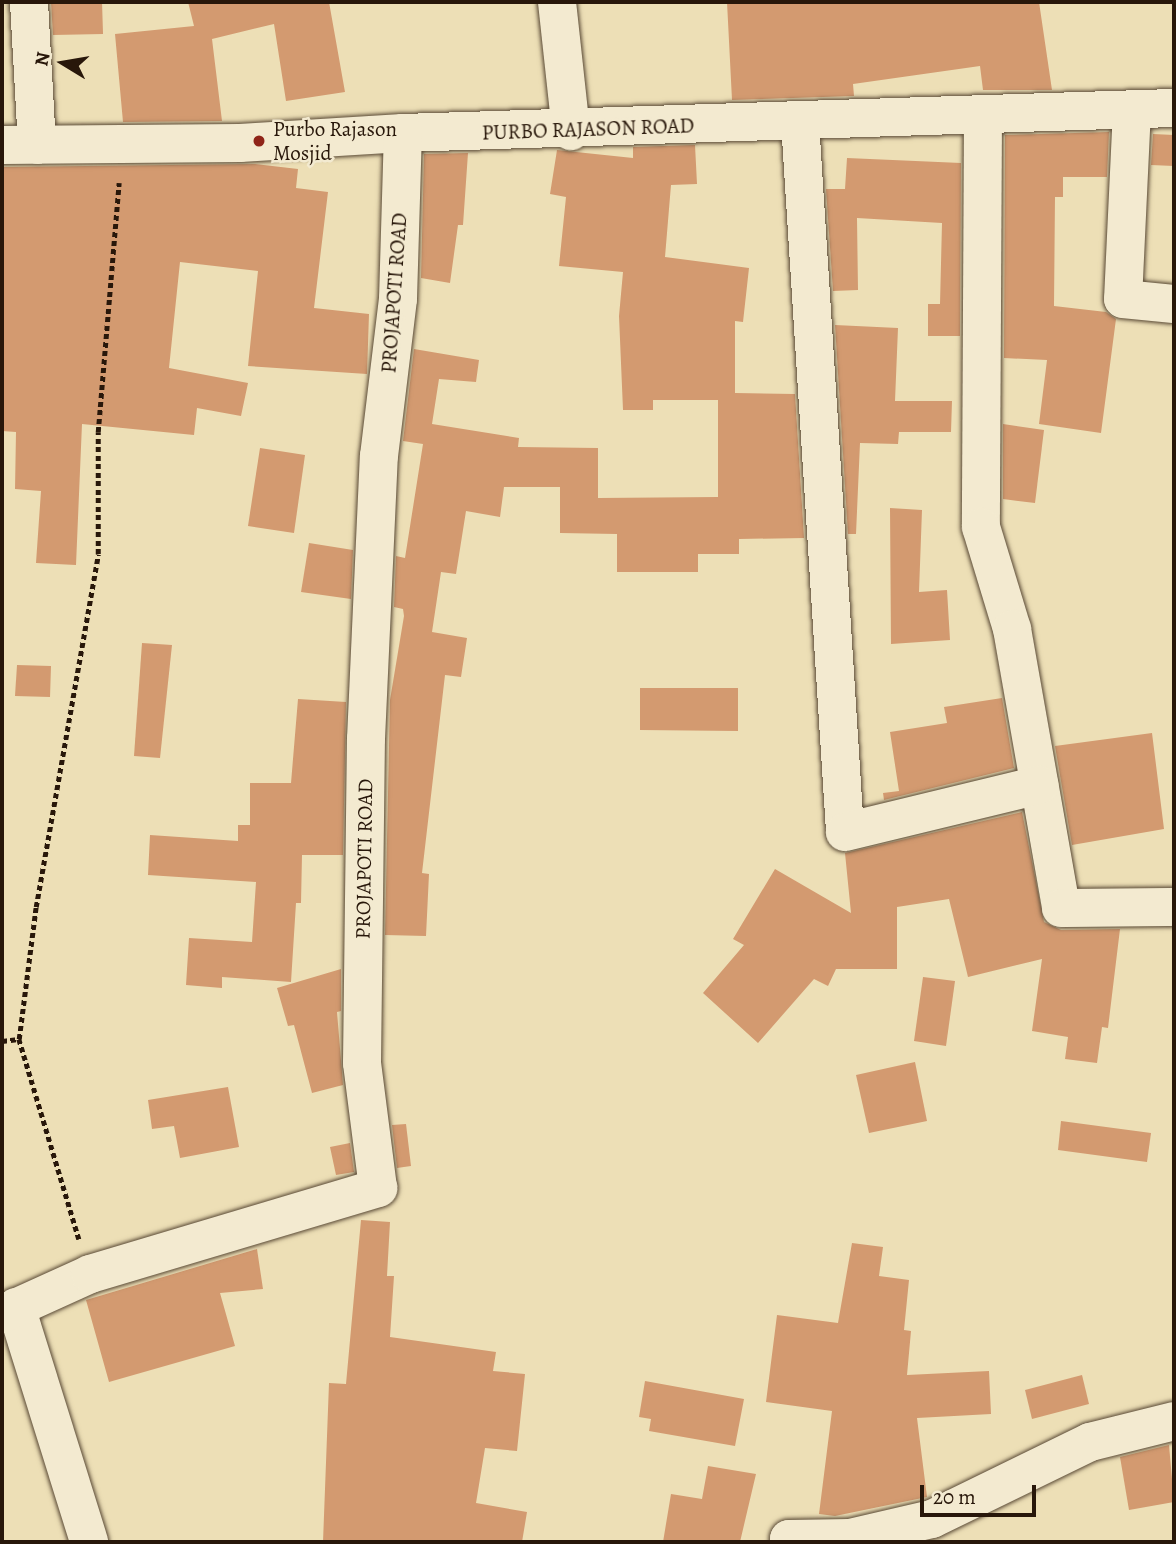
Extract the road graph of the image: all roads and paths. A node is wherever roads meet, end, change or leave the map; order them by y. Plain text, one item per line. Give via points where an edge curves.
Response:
1 (29, 2) edge
2 (557, 2) edge
3 (1174, 108) edge
4 (1132, 109) junction
5 (983, 116) junction
6 (800, 122) junction
7 (571, 131) junction
8 (402, 133) junction
9 (122, 144) junction
10 (19, 145) edge
11 (1174, 304) edge
12 (1039, 785) junction
13 (1174, 907) edge
14 (19, 1039) junction
15 (2, 1041) edge
16 (90, 1273) junction
17 (9, 1311) edge
18 (1174, 1421) edge
19 (89, 1542) edge
20 (789, 1542) edge

1 - 10 street
2 - 7 street
3 - 4 street, PURBO RAJASON ROAD
4 - 5 street, PURBO RAJASON ROAD
4 - 11 street via 1123,299
5 - 6 street, PURBO RAJASON ROAD
5 - 12 street via 981,527 1012,629
6 - 7 street, PURBO RAJASON ROAD
6 - 12 street via 845,832
7 - 8 street, PURBO RAJASON ROAD
8 - 9 street, PURBO RAJASON ROAD via 240,143
8 - 16 street, PROJAPOTI ROAD via 398,299 379,456 366,739 362,1063 377,1188
9 - 10 street, PURBO RAJASON ROAD
9 - 14 path via 112,309 98,432 98,554 36,907
12 - 13 street via 1061,908
14 - 15 path
14 - 16 path
16 - 17 street, PROJAPOTI ROAD
17 - 19 street
18 - 20 street via 1090,1442 932,1519 849,1538

